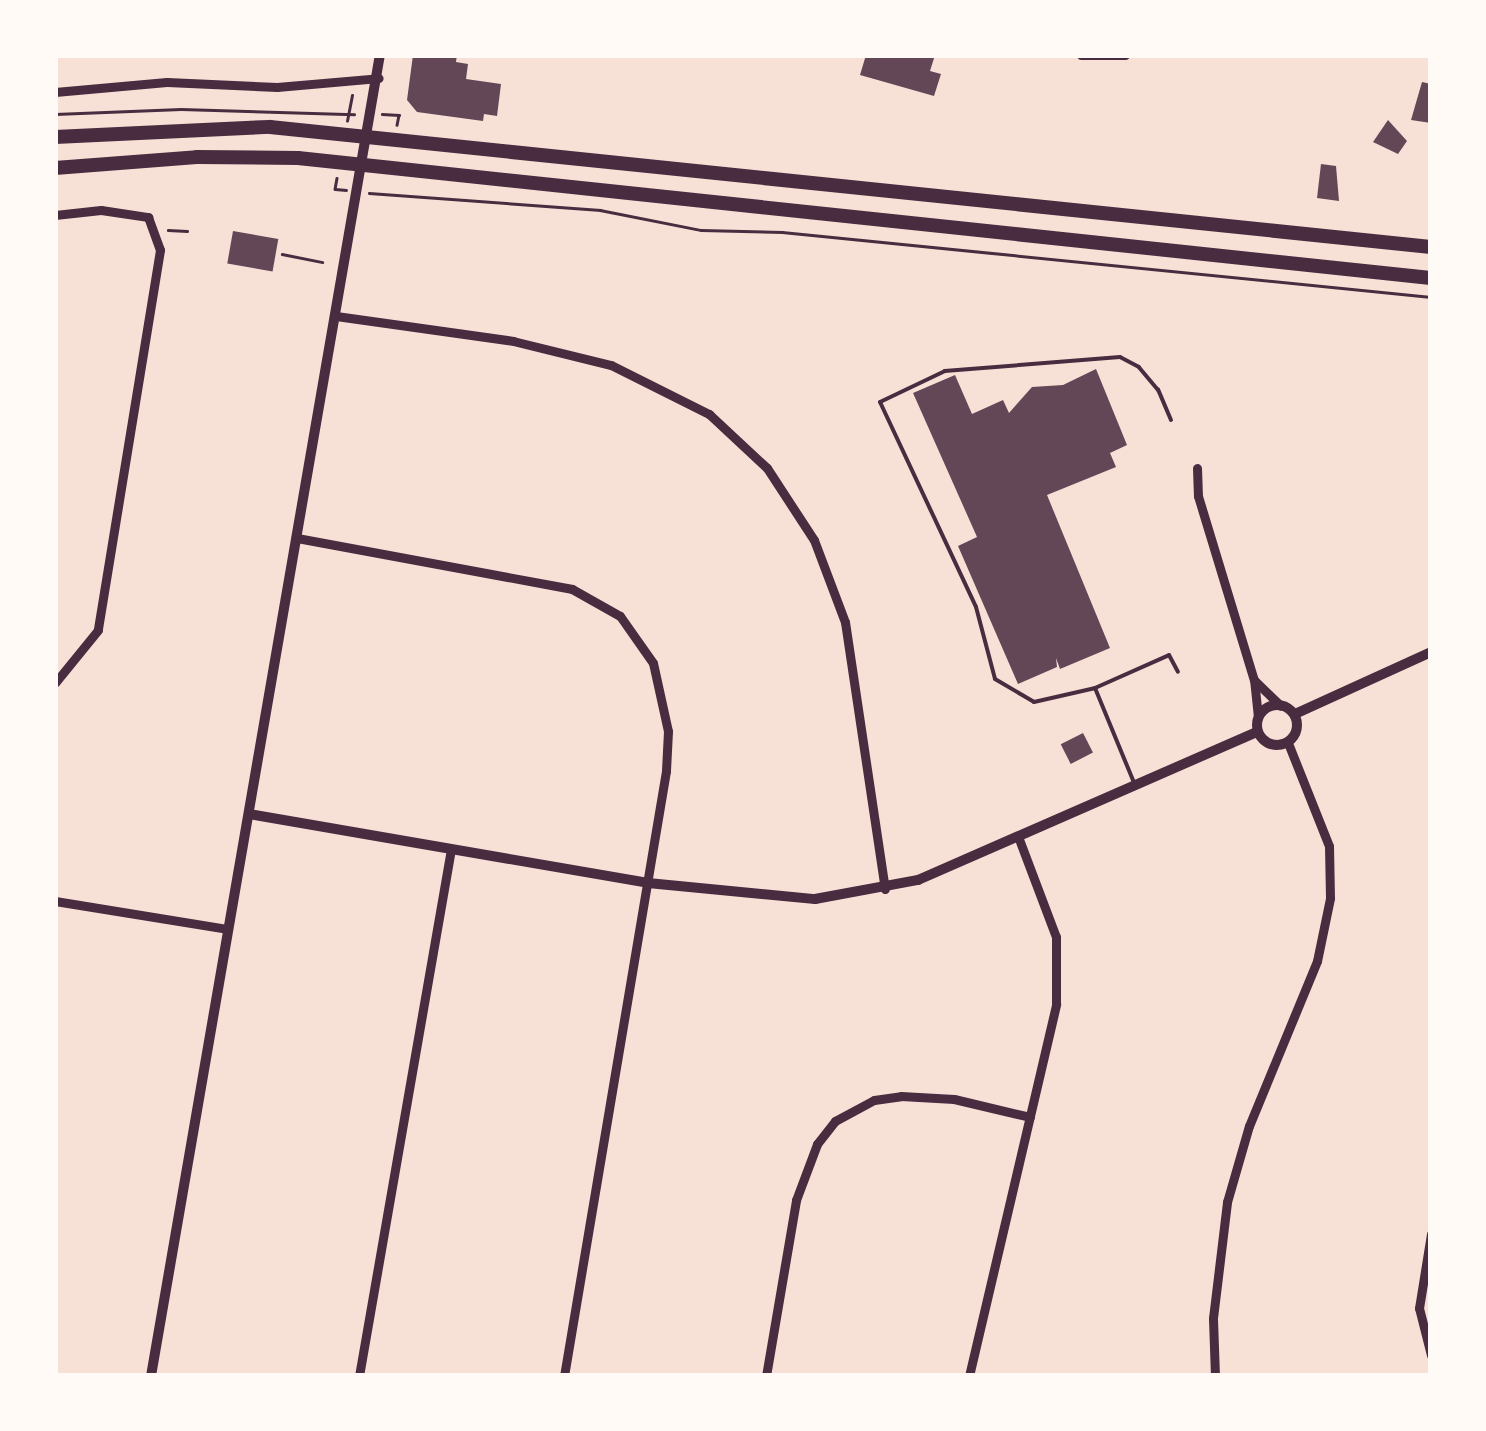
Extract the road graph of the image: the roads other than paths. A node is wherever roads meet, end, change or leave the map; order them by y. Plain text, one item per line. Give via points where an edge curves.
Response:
1 (380, 55) edge
2 (1080, 55) edge
3 (1125, 55) edge
4 (379, 78) junction
5 (55, 92) edge
6 (55, 137) edge
7 (368, 138) junction
8 (362, 165) junction
9 (55, 168) edge
10 (55, 214) edge
11 (1431, 247) edge
12 (1431, 278) edge
13 (336, 316) junction
14 (1172, 420) dead end
15 (1197, 468) dead end
16 (297, 538) junction
17 (1431, 652) edge
18 (1178, 672) dead end
19 (1254, 680) junction
20 (55, 683) edge
21 (1095, 688) junction
22 (1281, 706) junction
23 (1295, 714) junction
24 (1258, 717) junction
25 (1257, 732) junction
26 (1288, 743) junction
27 (1135, 784) junction
28 (248, 814) junction
29 (1019, 839) junction
30 (452, 850) junction
31 (648, 882) junction
32 (885, 889) junction
33 (55, 900) edge
34 (227, 929) junction
35 (1030, 1117) junction
36 (1431, 1234) edge
37 (1431, 1355) edge
38 (150, 1376) edge
39 (359, 1376) edge
40 (564, 1376) edge
41 (766, 1376) edge
42 (970, 1376) edge
43 (1215, 1376) edge

1 - 4 street
2 - 3 street
4 - 5 street via 277,87 167,82
4 - 7 street
6 - 7 main road via 241,127
7 - 8 street
7 - 11 main road
8 - 9 main road via 221,156
8 - 12 main road
8 - 13 street
10 - 20 street via 102,210 148,217 160,262 98,630
13 - 16 street
13 - 32 street via 513,341 612,365 710,414 767,468 814,540 844,622
14 - 21 lane via 1148,378 1120,357 945,371 880,402 976,607 995,680 1034,702
15 - 19 street via 1198,496
16 - 28 street
16 - 31 street via 544,580 596,599 620,616 654,663 668,731
17 - 23 street
18 - 21 lane via 1168,655
19 - 22 street
19 - 24 street
21 - 27 lane
22 - 23 street
22 - 24 street via 1268,706
23 - 26 street
24 - 25 street
25 - 26 street via 1276,747
25 - 27 street
26 - 43 street via 1329,846 1330,898 1317,961 1249,1126 1227,1202 1213,1318
27 - 29 street
28 - 30 street
28 - 34 street
29 - 32 street
29 - 35 street via 1058,956 1053,1034
30 - 31 street
30 - 39 street
31 - 32 street via 782,900
31 - 40 street
33 - 34 street
34 - 38 street
35 - 41 street via 914,1096 874,1100 834,1122 796,1200
35 - 42 street
36 - 37 street via 1419,1308

